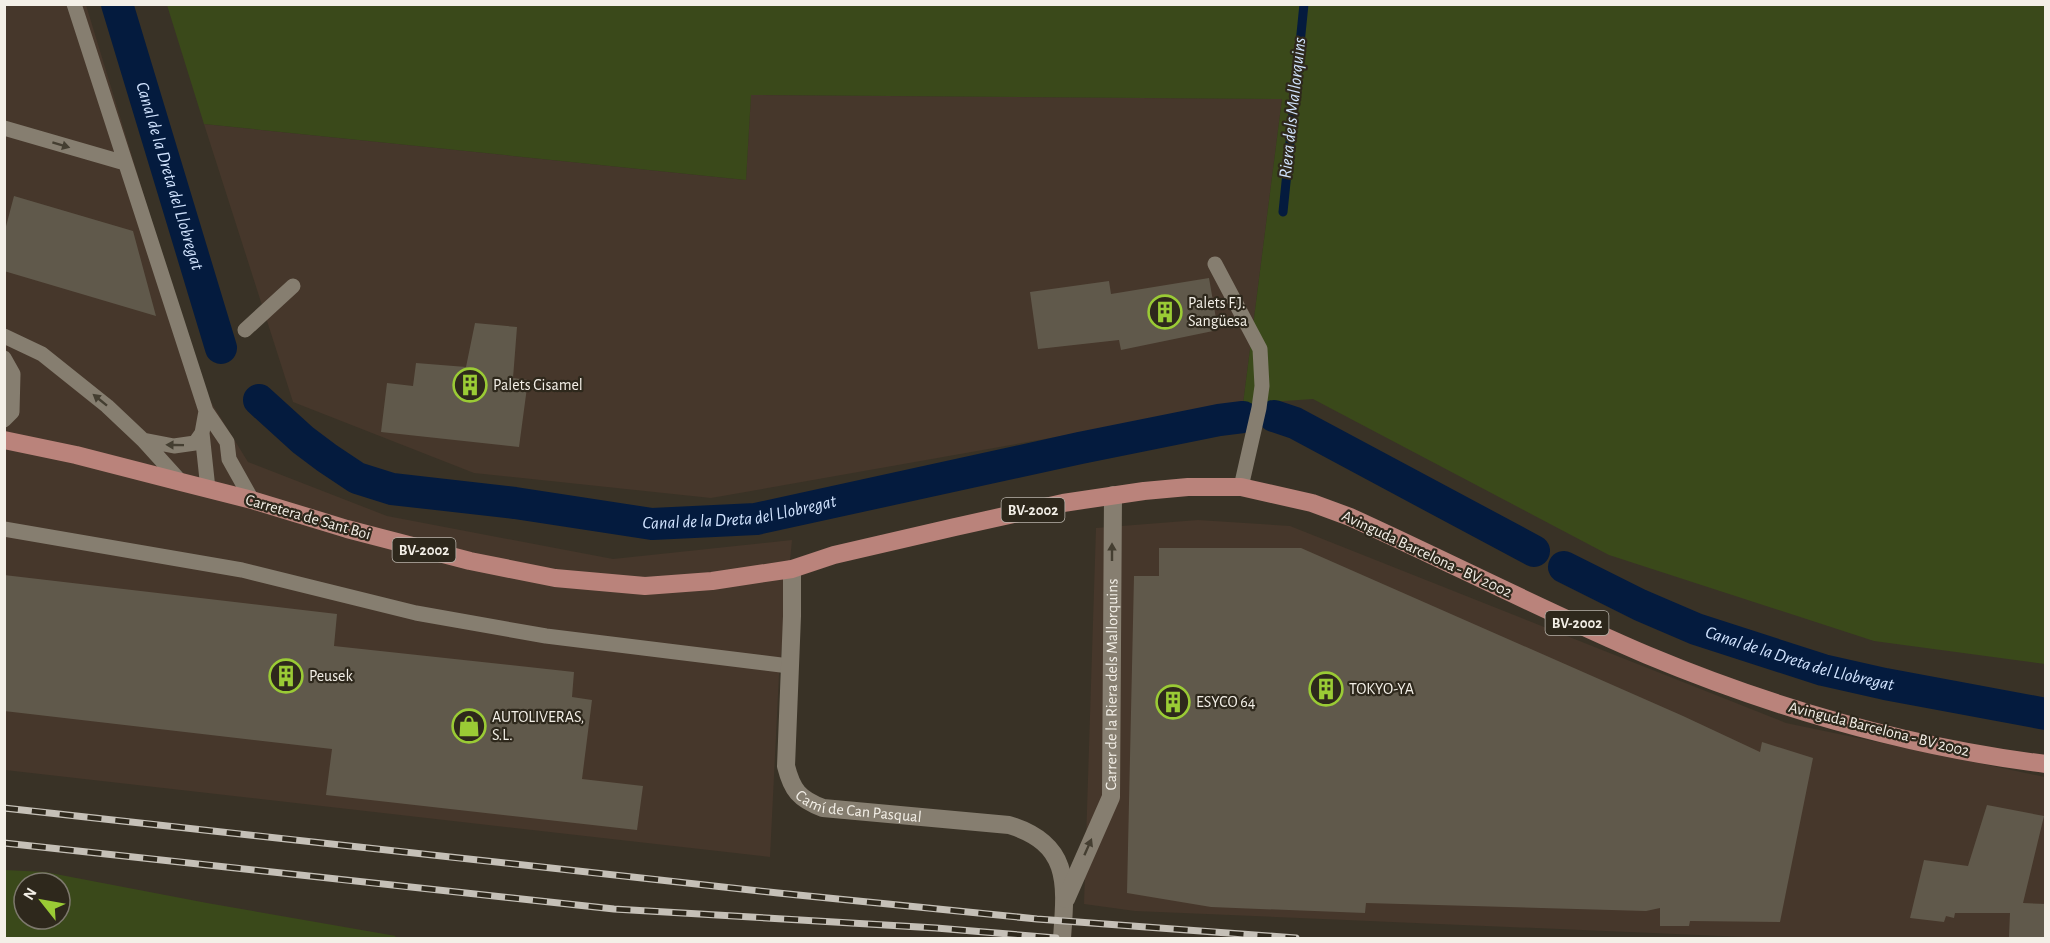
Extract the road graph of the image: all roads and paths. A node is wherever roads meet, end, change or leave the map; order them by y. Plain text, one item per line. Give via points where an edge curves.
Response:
1 (75, 4) edge
2 (4, 128) edge
3 (126, 163) junction
4 (1215, 264) dead end
5 (293, 286) dead end
6 (245, 330) dead end
7 (4, 336) edge
8 (4, 358) edge
9 (206, 411) junction
10 (4, 420) edge
11 (202, 433) junction
12 (4, 440) edge
13 (143, 440) junction
14 (181, 482) junction
15 (1241, 488) junction
16 (208, 489) junction
17 (1113, 495) junction
18 (252, 500) junction
19 (4, 530) edge
20 (792, 569) junction
21 (789, 666) junction
22 (2046, 764) edge
23 (1065, 901) junction
24 (1062, 939) edge

1 - 3 lane
2 -> 3 lane
3 - 9 lane
4 - 15 lane via 1260,349 1259,408
5 - 6 lane
13 -> 7 lane via 42,354
8 - 10 lane via 13,374 12,412
9 - 11 lane
9 - 18 lane via 227,442 233,467
11 -> 13 lane via 195,443 174,447
11 - 16 lane
12 - 14 main road, Carretera de Sant Boi / BV-2002
13 - 14 lane
14 - 16 main road, Carretera de Sant Boi / BV-2002
15 - 17 main road, Avinguda Barcelona - BV 2002 / BV-2002 via 1188,487
15 - 22 main road, Avinguda Barcelona - BV 2002 / BV-2002 via 1312,503 1350,517 1616,641 1761,698 1930,744
16 - 18 main road, Carretera de Sant Boi / BV-2002
17 - 20 main road, Avinguda Barcelona - BV 2002 / BV-2002 via 955,527 834,555
23 -> 17 street, Carrer de la Riera dels Mallorquins via 1111,797
18 - 20 main road, Carretera de Sant Boi / BV-2002 via 422,550 555,578 645,585 711,581
19 - 21 lane via 242,570 416,613 546,636
20 - 21 street, Camí de Can Pasqual
21 - 23 street, Camí de Can Pasqual via 786,766 798,794 823,808 1009,825 1026,831 1053,852 1064,882
23 - 24 street, Camí de Can Pasqual

